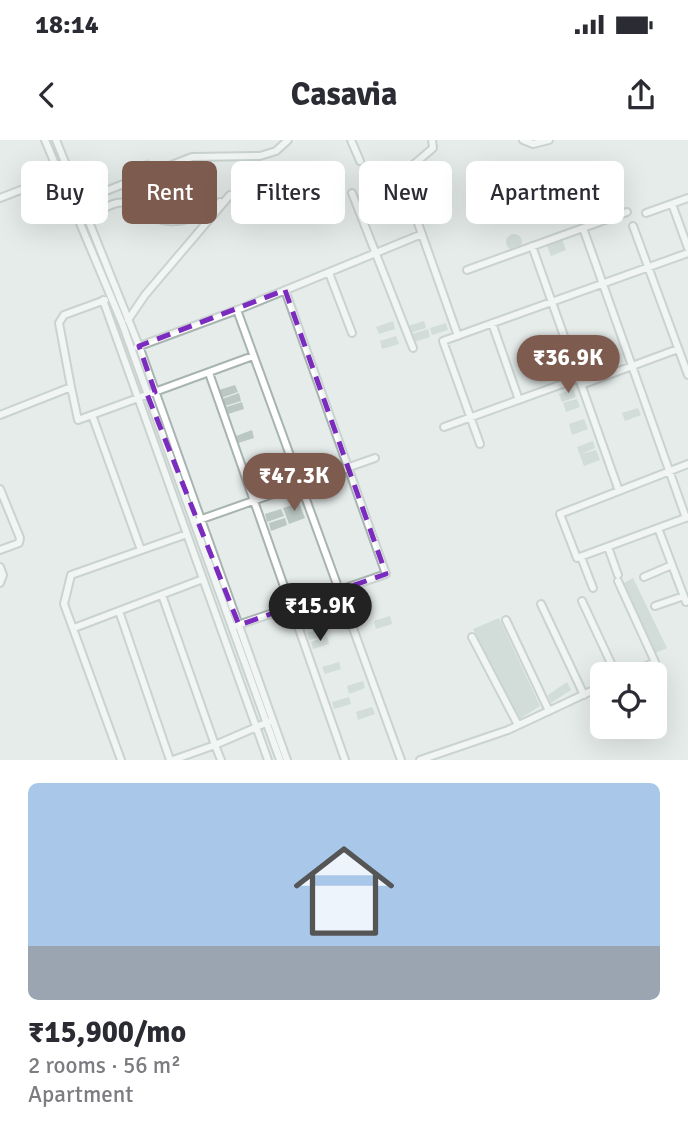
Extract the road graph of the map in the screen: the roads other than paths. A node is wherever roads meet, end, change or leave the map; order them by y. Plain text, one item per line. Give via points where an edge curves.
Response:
1 (45, 140) edge
2 (56, 140) edge
3 (288, 140) edge
4 (351, 140) edge
5 (432, 140) edge
6 (523, 140) edge
7 (549, 140) edge
8 (54, 161) edge
9 (63, 161) edge
10 (360, 161) dead end
11 (21, 190) edge
12 (108, 190) edge
13 (352, 193) dead end
14 (0, 198) edge
15 (688, 198) edge
16 (673, 204) junction
17 (108, 207) edge
18 (627, 212) dead end
19 (646, 214) dead end
20 (84, 224) edge
21 (89, 224) edge
22 (633, 226) dead end
23 (583, 229) junction
24 (422, 234) junction
25 (532, 246) junction
26 (688, 250) edge
27 (377, 253) junction
28 (648, 267) junction
29 (467, 270) dead end
30 (329, 273) junction
31 (604, 283) junction
32 (285, 290) junction
33 (111, 297) junction
34 (103, 300) junction
35 (551, 302) junction
36 (237, 310) junction
37 (125, 321) junction
38 (492, 323) junction
39 (352, 333) dead end
40 (458, 335) junction
41 (139, 346) junction
42 (413, 348) dead end
43 (131, 349) junction
44 (678, 349) junction
45 (253, 356) junction
46 (632, 366) junction
47 (209, 373) junction
48 (688, 375) edge
49 (580, 382) junction
50 (71, 387) junction
51 (155, 393) junction
52 (147, 394) junction
53 (137, 398) junction
54 (519, 400) junction
55 (0, 415) edge
56 (92, 415) junction
57 (471, 417) junction
58 (444, 426) dead end
59 (481, 444) dead end
60 (375, 458) dead end
61 (688, 464) edge
62 (348, 467) junction
63 (669, 471) junction
64 (300, 484) junction
65 (0, 489) edge
66 (619, 491) junction
67 (254, 500) junction
68 (3, 503) edge
69 (687, 518) edge
70 (197, 521) junction
71 (658, 528) junction
72 (187, 534) junction
73 (608, 547) junction
74 (0, 550) edge
75 (141, 551) junction
76 (579, 558) junction
77 (672, 565) junction
78 (0, 567) edge
79 (644, 577) dead end
80 (203, 579) junction
81 (0, 583) edge
82 (593, 587) dead end
83 (339, 591) junction
84 (162, 595) junction
85 (582, 601) dead end
86 (541, 604) dead end
87 (655, 606) dead end
88 (292, 608) junction
89 (119, 611) junction
90 (506, 620) dead end
91 (236, 626) junction
92 (74, 628) junction
93 (472, 637) dead end
94 (610, 662) edge
95 (655, 662) edge
96 (590, 692) edge
97 (584, 695) junction
98 (549, 711) junction
99 (270, 721) junction
100 (518, 725) junction
101 (256, 729) junction
102 (215, 745) junction
103 (449, 750) junction
104 (121, 760) edge
105 (171, 760) edge
106 (220, 760) edge
107 (268, 760) edge
108 (280, 760) edge
109 (287, 760) edge
110 (345, 760) edge
111 (401, 760) edge
112 (420, 760) edge
113 (453, 760) edge

1 - 8 street
2 - 9 street
3 - 12 street via 276,151 260,156 192,157
4 - 10 street
5 - 24 street via 433,148 402,178
6 - 7 street via 540,144
11 - 14 street
13 - 27 street
15 - 16 street
16 - 19 street
16 - 26 street
17 - 37 street via 118,202 137,206 154,218 186,221 230,195
18 - 23 street
20 - 33 street
21 - 37 street
22 - 28 street
23 - 25 street
23 - 31 street
24 - 27 street
24 - 40 street
25 - 29 street
25 - 35 street
26 - 28 street
27 - 30 street
27 - 42 street
28 - 31 street
28 - 44 street
30 - 32 street
30 - 39 street
31 - 35 street
31 - 46 street
32 - 36 street
32 - 62 street
33 - 34 street
33 - 37 street
34 - 50 street via 64,315 59,323
34 - 53 street
35 - 38 street
35 - 49 street
36 - 41 street
36 - 45 street
37 - 41 street
37 - 43 street
38 - 40 street
38 - 54 street
40 - 57 street via 443,341
41 - 43 street
41 - 51 street
43 - 52 street
44 - 46 street
44 - 48 street
45 - 47 street
45 - 64 street
46 - 49 street
46 - 63 street
47 - 51 street
47 - 67 street
49 - 54 street
49 - 66 street
50 - 55 street
50 - 56 street via 78,420
51 - 52 street
51 - 70 street
52 - 53 street
52 - 70 street
53 - 56 street
53 - 72 street
54 - 57 street
56 - 75 street
57 - 58 street
57 - 59 street
60 - 62 street
61 - 63 street
62 - 64 street
62 - 83 street via 386,574
63 - 66 street
63 - 69 street
64 - 67 street
64 - 83 street
65 - 68 street
66 - 76 street via 560,514
67 - 70 street
67 - 88 street
68 - 74 street via 20,538 19,543
69 - 71 street
70 - 91 street
71 - 73 street
71 - 77 street
72 - 75 street
72 - 80 street
73 - 76 street
73 - 95 street
75 - 92 street via 71,575 64,604
76 - 82 street
77 - 79 street
77 - 87 street via 685,599
78 - 81 street
80 - 84 street
80 - 101 street
83 - 88 street
83 - 111 street
84 - 89 street
84 - 102 street
85 - 94 street
86 - 97 street
88 - 91 street
88 - 110 street
89 - 92 street
89 - 105 street
90 - 98 street
91 - 99 street
92 - 104 street
93 - 100 street
96 - 97 street
97 - 98 street
98 - 100 street
99 - 101 street
99 - 108 street
99 - 109 street
100 - 103 street
101 - 102 street
101 - 107 street
102 - 105 street
102 - 106 street
103 - 112 street
103 - 113 street

